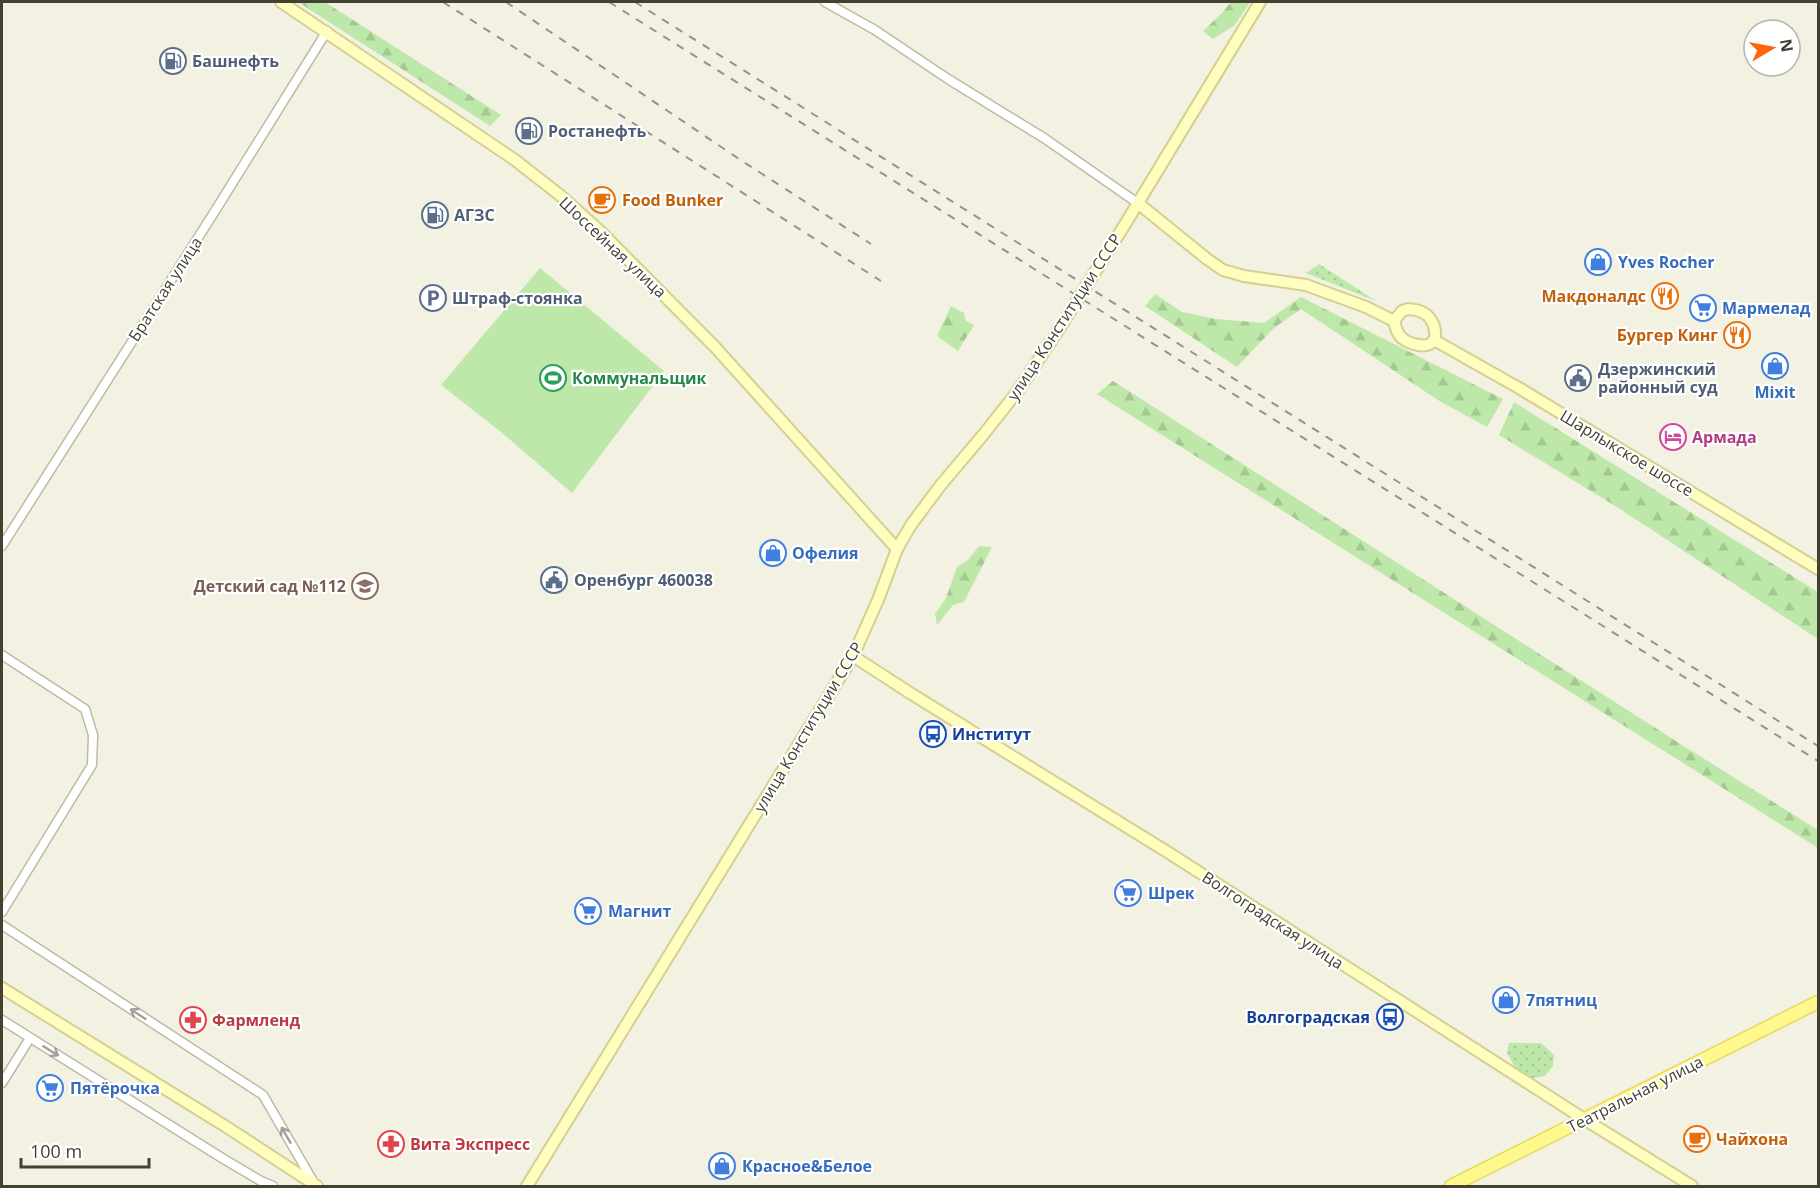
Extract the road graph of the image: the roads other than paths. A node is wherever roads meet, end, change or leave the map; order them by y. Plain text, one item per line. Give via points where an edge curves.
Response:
1 (281, 2) edge
2 (825, 2) edge
3 (1260, 2) edge
4 (327, 32) junction
5 (1138, 204) junction
6 (1394, 321) junction
7 (1434, 340) junction
8 (2, 546) edge
9 (897, 549) junction
10 (1818, 569) edge
11 (2, 655) edge
12 (853, 656) junction
13 (2, 912) edge
14 (2, 926) edge
15 (2, 988) edge
16 (1818, 1002) edge
17 (2, 1020) edge
18 (30, 1038) junction
19 (2, 1083) edge
20 (1584, 1119) junction
21 (526, 1185) edge
22 (273, 1186) edge
23 (314, 1186) edge
24 (1451, 1186) edge
25 (1692, 1186) edge

1 - 4 main road, Шоссейная улица
2 - 5 street via 1044,138
3 - 5 main road, улица Конституции СССР
4 - 8 street, Братская улица
4 - 9 main road, Шоссейная улица via 515,160 602,233 715,347
5 - 6 main road via 1223,270 1306,285
5 - 9 main road, улица Конституции СССР, bridge via 1017,392 923,508
6 - 7 main road via 1397,333 1411,343 1429,344
6 - 7 main road via 1402,311 1419,310 1432,321
7 - 10 main road, Шарлыкское шоссе
9 - 12 main road, улица Конституции СССР
11 - 13 street via 85,709 93,735 92,765
12 - 20 main road, Волгоградская улица via 1186,863
12 - 21 main road, улица Конституции СССР
23 -> 14 street via 263,1095
15 - 23 main road
16 - 20 main road, Театральная улица
17 - 18 street
18 - 19 street
18 -> 22 street
20 - 24 main road, Театральная улица
20 - 25 main road, Волгоградская улица

